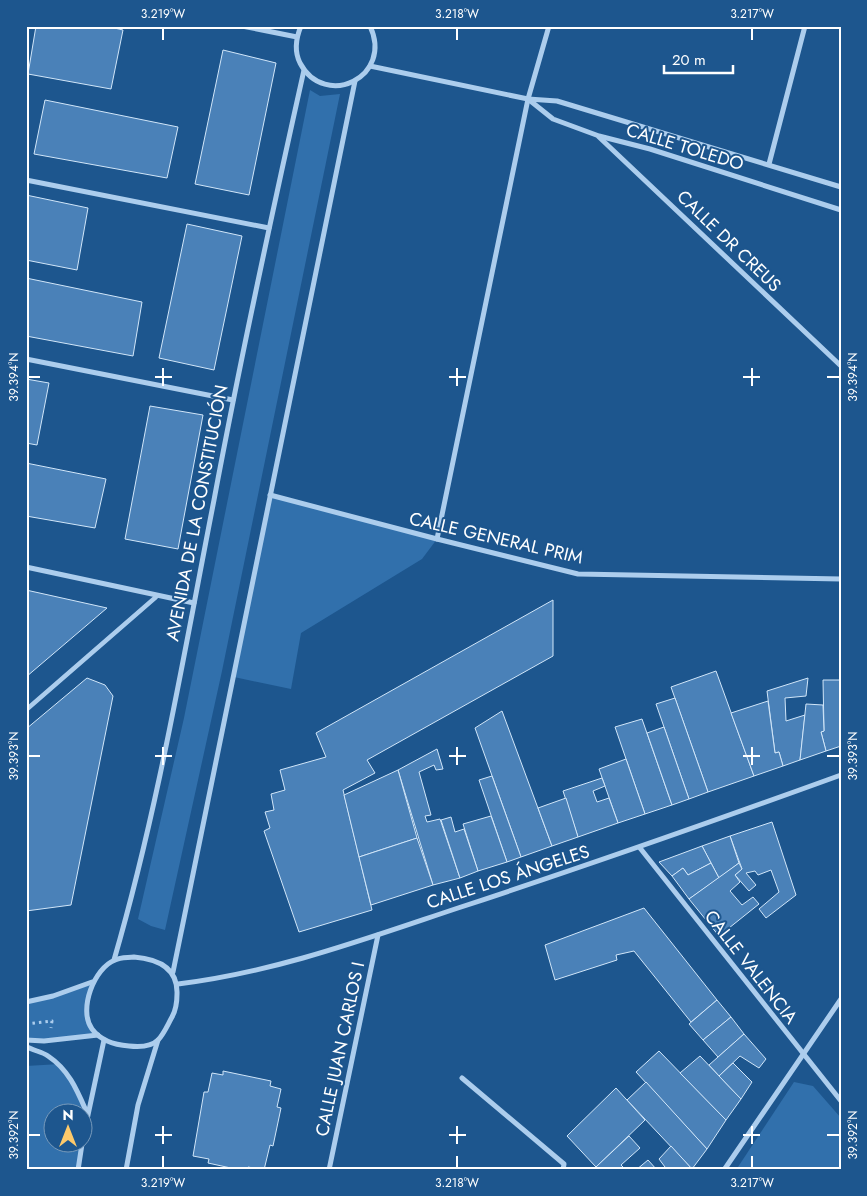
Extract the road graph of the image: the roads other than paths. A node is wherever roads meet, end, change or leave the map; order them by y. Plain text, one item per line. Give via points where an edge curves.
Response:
1 (242, 26) edge
2 (301, 26) edge
3 (370, 26) edge
4 (549, 26) edge
5 (805, 26) edge
6 (297, 37) junction
7 (370, 66) junction
8 (304, 70) junction
9 (355, 81) junction
10 (528, 99) junction
11 (599, 136) junction
12 (770, 164) junction
13 (26, 180) edge
14 (841, 187) edge
15 (841, 210) edge
16 (269, 228) junction
17 (26, 359) edge
18 (841, 366) edge
19 (233, 400) junction
20 (270, 495) junction
21 (437, 539) junction
22 (26, 567) edge
23 (841, 579) edge
24 (156, 597) junction
25 (194, 604) junction
26 (26, 710) edge
27 (841, 775) edge
28 (640, 848) junction
29 (378, 935) junction
30 (114, 960) junction
31 (172, 972) junction
32 (92, 982) junction
33 (178, 984) junction
34 (841, 999) edge
35 (26, 1002) edge
36 (98, 1035) junction
37 (26, 1040) edge
38 (104, 1040) junction
39 (158, 1040) junction
40 (26, 1046) edge
41 (802, 1055) junction
42 (462, 1078) dead end
43 (841, 1101) edge
44 (83, 1104) edge
45 (89, 1104) edge
46 (80, 1154) edge
47 (78, 1170) edge
48 (126, 1170) edge
49 (329, 1170) edge
50 (563, 1170) edge
51 (724, 1170) edge

1 - 6 street
2 - 6 street
3 - 7 street via 376,49
4 - 10 street
5 - 12 street
6 - 8 street via 296,48
7 - 9 street
7 - 10 street, CALLE TOLEDO
8 - 9 street via 322,84 344,85
8 - 16 street, AVENIDA DE LA CONSTITUCIÓN
9 - 20 street
10 - 11 street, CALLE TOLEDO via 553,119
10 - 12 street, CALLE TOLEDO via 557,101
10 - 21 street
11 - 15 street, CALLE TOLEDO
11 - 18 street, CALLE DR CREUS
12 - 14 street, CALLE TOLEDO
13 - 16 street
16 - 19 street, AVENIDA DE LA CONSTITUCIÓN
17 - 19 street
19 - 25 street, AVENIDA DE LA CONSTITUCIÓN
20 - 21 street, CALLE GENERAL PRIM
20 - 31 street
21 - 23 street, CALLE GENERAL PRIM via 578,574
22 - 24 street
24 - 25 street
24 - 26 street
25 - 30 street, AVENIDA DE LA CONSTITUCIÓN via 133,897
27 - 28 street, CALLE LOS ÁNGELES
28 - 29 street, CALLE LOS ÁNGELES
28 - 41 street, CALLE VALENCIA
29 - 33 street, CALLE LOS ÁNGELES via 301,960 222,979
29 - 49 street, CALLE JUAN CARLOS I
30 - 31 street via 147,958
30 - 32 street
31 - 33 street
32 - 35 street
32 - 36 street via 88,1015 91,1028
33 - 39 street via 174,1014
34 - 41 street
36 - 37 street
36 - 38 street
38 - 39 street via 137,1047
38 - 45 street
39 - 48 street via 138,1105
40 - 44 street via 60,1064
41 - 43 street, CALLE VALENCIA
41 - 51 street
42 - 50 street via 564,1164
46 - 47 street

